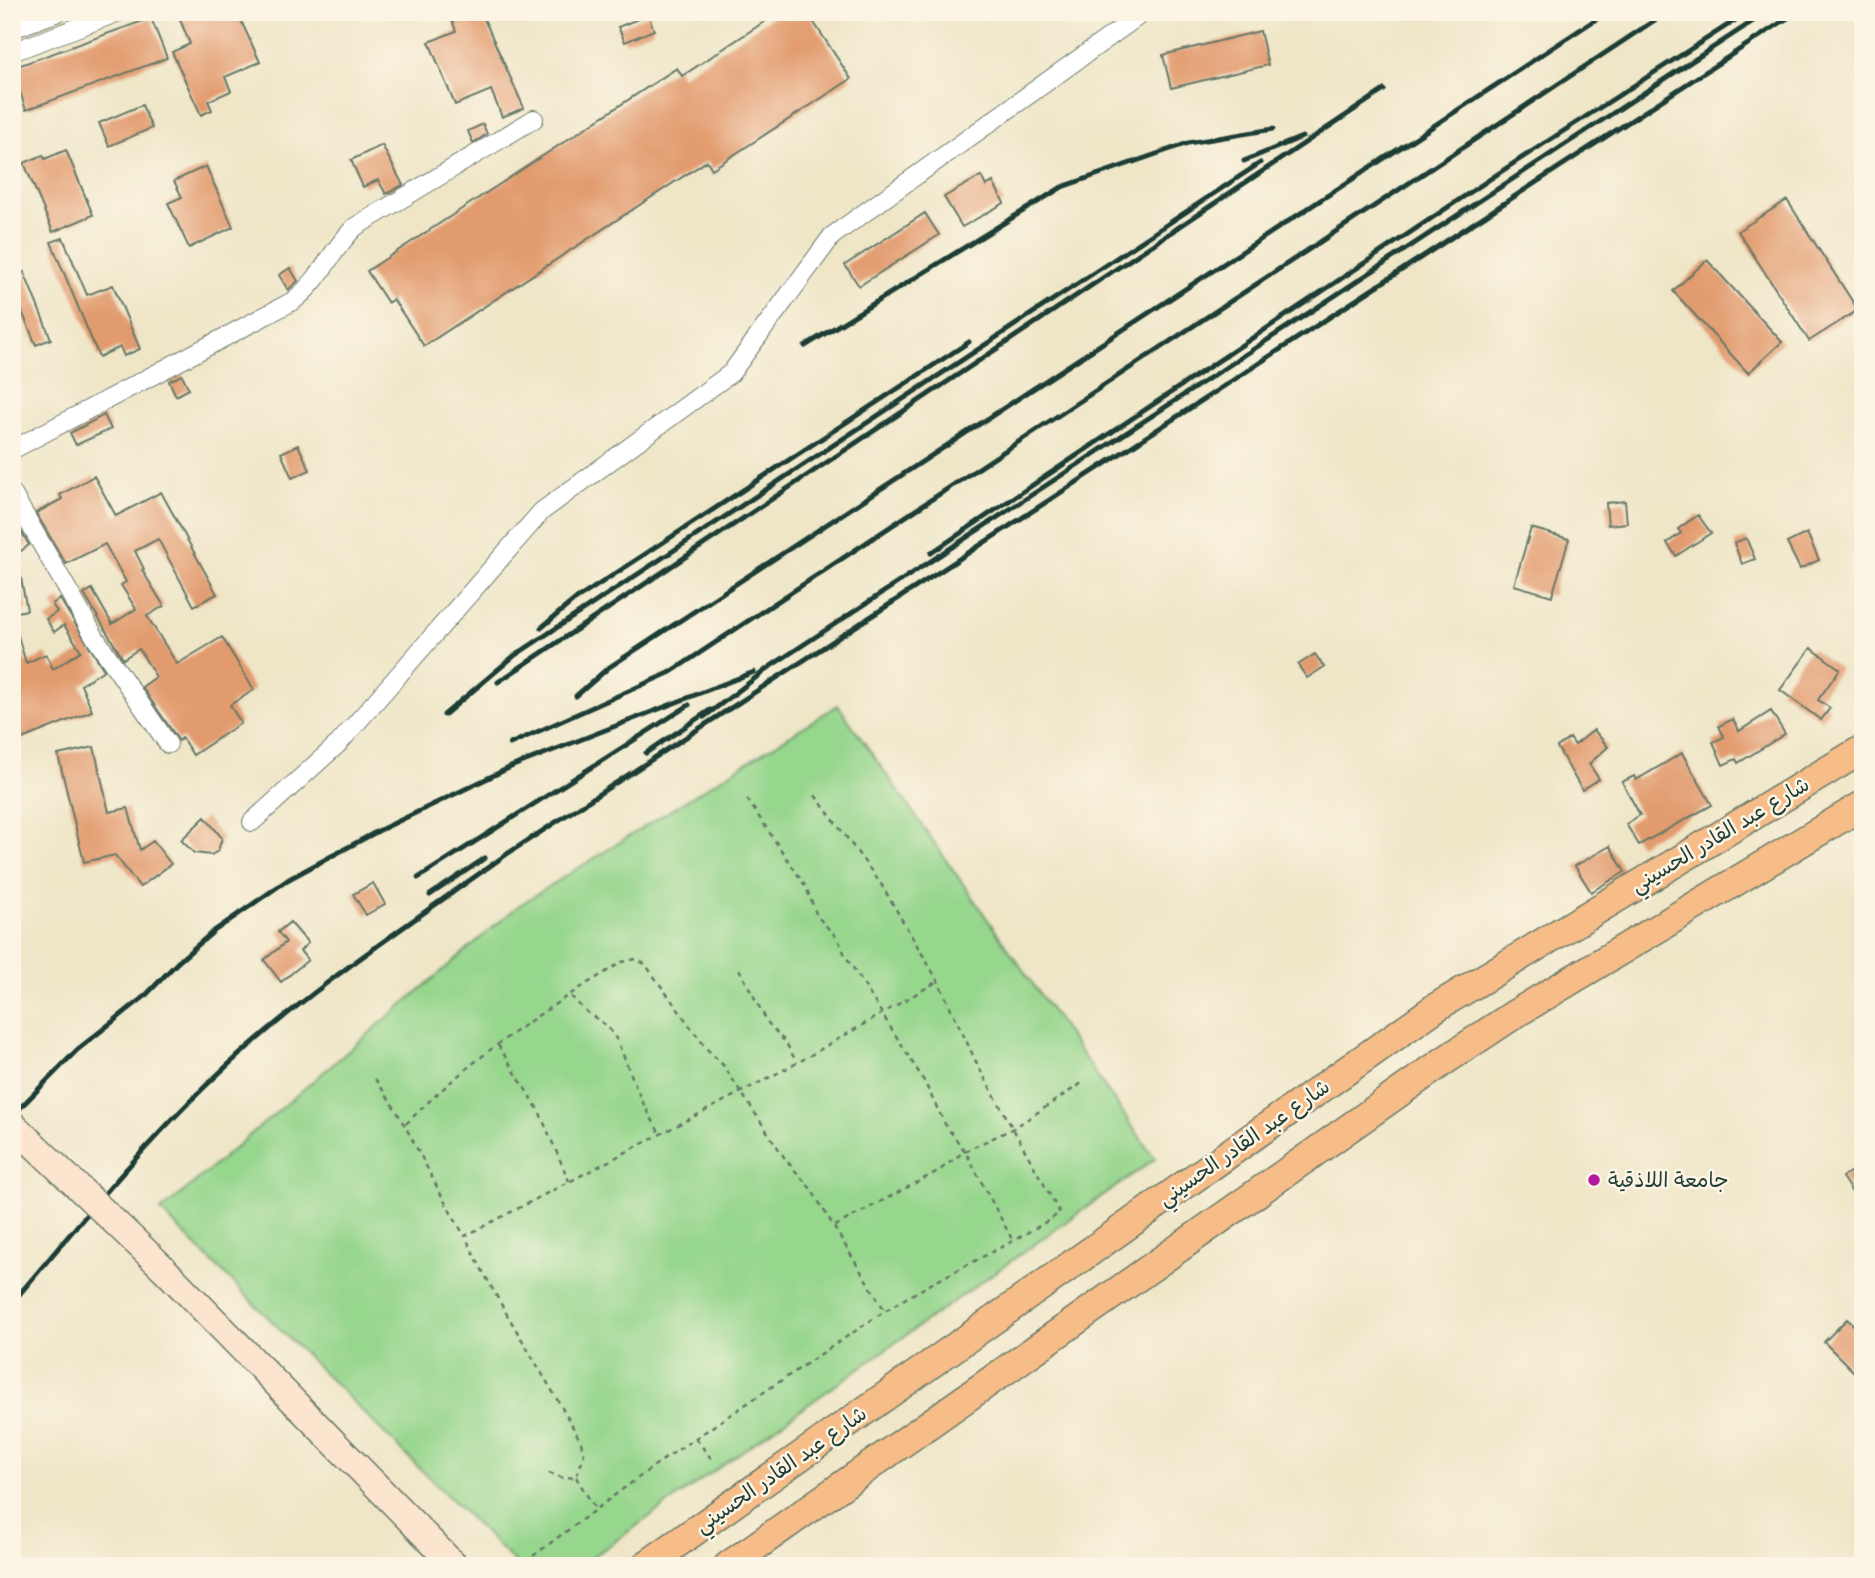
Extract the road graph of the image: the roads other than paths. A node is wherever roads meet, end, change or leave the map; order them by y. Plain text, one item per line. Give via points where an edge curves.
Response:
1 (58, 12) edge
2 (119, 12) edge
3 (1144, 12) edge
4 (12, 29) edge
5 (12, 52) edge
6 (534, 119) dead end
7 (12, 450) edge
8 (12, 493) edge
9 (168, 744) dead end
10 (1863, 749) edge
11 (1863, 805) edge
12 (252, 822) dead end
13 (12, 1124) edge
14 (455, 1566) edge
15 (645, 1566) edge
16 (728, 1566) edge

1 - 4 street
2 - 5 street
3 - 12 street via 832,236 731,373 542,511 339,743
6 - 7 street via 355,227 337,244 312,286 293,301
8 - 9 street via 96,639
10 - 15 main road, شارع عبد القادر الحسيني via 1434,1008
11 - 16 main road via 1464,1048
13 - 14 street, bridge via 162,1267

